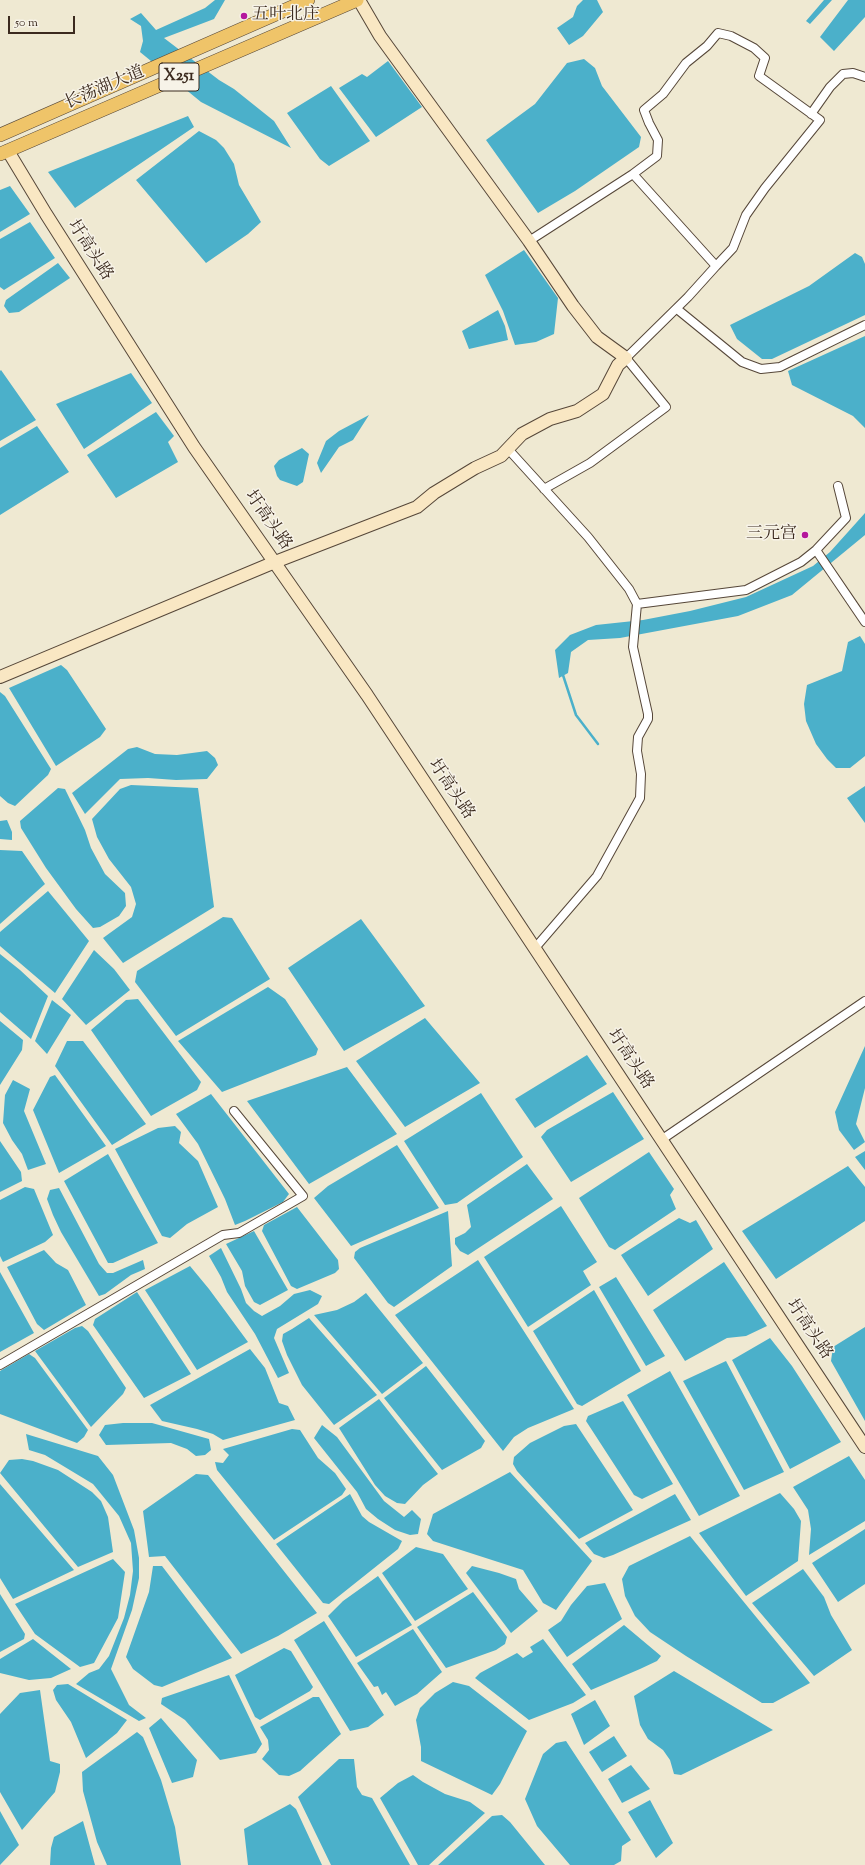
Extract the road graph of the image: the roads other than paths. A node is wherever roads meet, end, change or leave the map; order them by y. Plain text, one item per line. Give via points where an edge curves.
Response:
1 (308, 0) edge
2 (358, 0) edge
3 (865, 77) edge
4 (811, 114) junction
5 (0, 135) edge
6 (4, 152) edge
7 (633, 174) junction
8 (529, 241) junction
9 (716, 266) junction
10 (677, 309) junction
11 (865, 324) edge
12 (626, 358) junction
13 (508, 449) junction
14 (838, 486) dead end
15 (544, 489) junction
16 (818, 553) junction
17 (275, 562) junction
18 (637, 604) junction
19 (865, 622) edge
20 (0, 677) edge
21 (534, 948) junction
22 (865, 1001) edge
23 (234, 1111) dead end
24 (662, 1140) junction
25 (0, 1365) edge
26 (865, 1446) edge

1 - 5 main road, 长荡湖大道 / X251
2 - 6 main road, 长荡湖大道 / X251
2 - 8 street via 380,36
3 - 4 street via 853,73 843,74 830,87
4 - 7 street via 759,76 765,58 754,48 731,36 718,33 686,63 663,94 644,110 658,140 657,156
4 - 9 street via 820,120 765,188 746,215 733,248
6 - 17 street, 圩高头路 via 194,447
7 - 8 street
7 - 9 street
8 - 12 street via 597,337
9 - 10 street
10 - 11 street via 742,362 761,369 780,367
10 - 12 street
12 - 13 street via 618,365 603,394 577,412 550,419 522,434
12 - 15 street via 666,407 590,462
13 - 15 street
13 - 17 street via 434,493 417,507
14 - 16 street via 846,518
15 - 18 street via 588,537 629,589
16 - 18 street via 746,590
16 - 19 street
17 - 20 street
17 - 21 street, 圩高头路
18 - 21 street via 633,648 648,714 638,737 640,798 597,876
21 - 24 street, 圩高头路
22 - 24 street
23 - 25 street via 303,1196 239,1233 223,1235
24 - 26 street, 圩高头路

